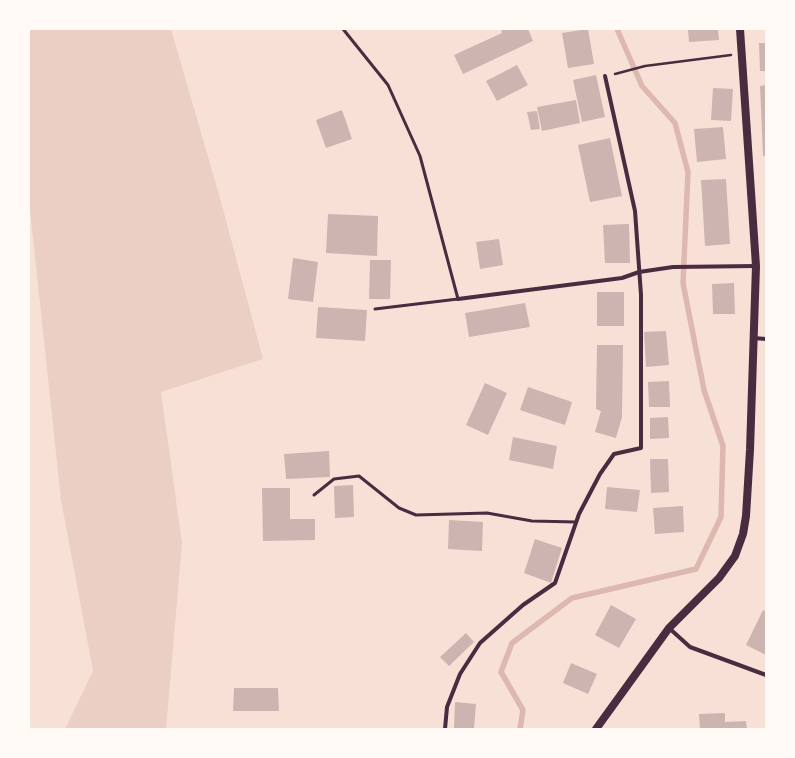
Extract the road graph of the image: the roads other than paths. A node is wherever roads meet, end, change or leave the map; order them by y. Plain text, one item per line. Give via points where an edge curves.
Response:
1 (343, 29) edge
2 (740, 29) edge
3 (605, 76) dead end
4 (756, 266) junction
5 (639, 272) junction
6 (458, 300) junction
7 (375, 309) dead end
8 (752, 338) junction
9 (766, 339) edge
10 (314, 495) dead end
11 (576, 522) junction
12 (669, 628) junction
13 (766, 675) edge
14 (445, 729) edge
15 (596, 729) edge

1 - 6 lane via 388,85 420,156
2 - 4 main road
3 - 5 street via 635,211
4 - 5 street via 673,267
4 - 8 main road
5 - 6 street via 622,278
5 - 11 street via 640,448 614,454 600,474
6 - 7 lane
8 - 9 street
8 - 12 main road via 750,450 743,534 735,556 719,578
10 - 11 lane via 334,479 358,476 399,508 416,515 487,513 532,521
11 - 14 street via 555,583 523,605 480,643 460,674 447,707
12 - 13 street via 690,647
12 - 15 main road

